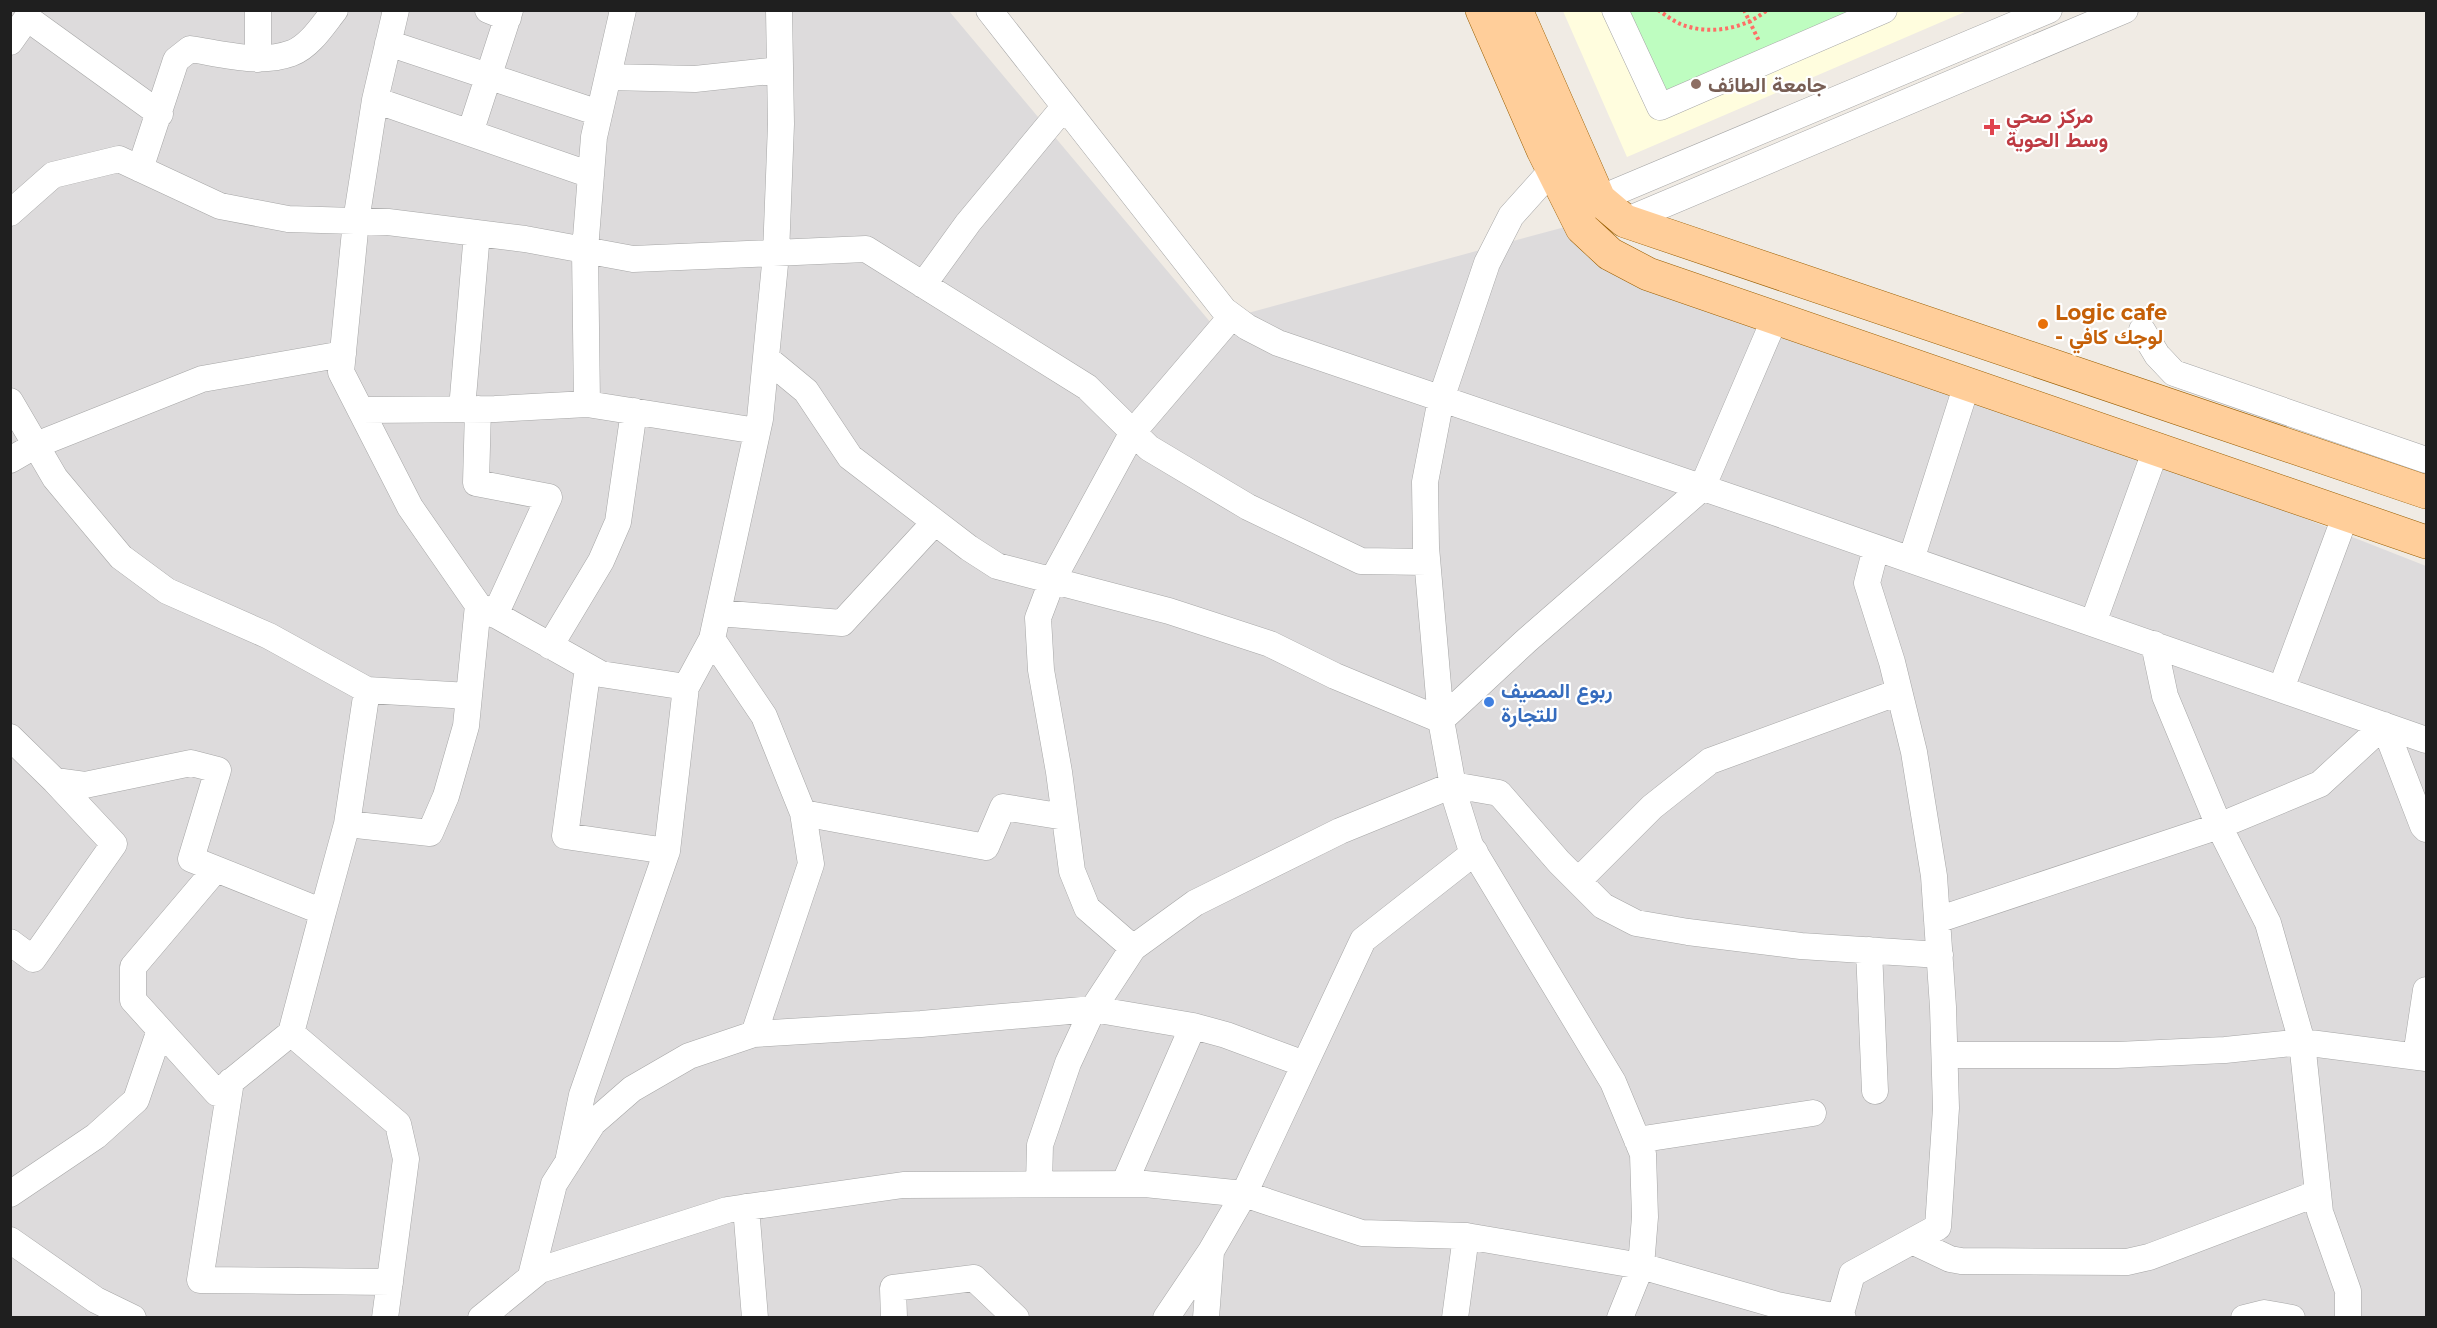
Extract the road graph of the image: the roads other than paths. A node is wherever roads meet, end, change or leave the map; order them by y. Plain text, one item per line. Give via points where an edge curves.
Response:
1 (258, 10) edge
2 (335, 10) edge
3 (396, 10) edge
4 (624, 10) edge
5 (779, 10) edge
6 (989, 10) edge
7 (1482, 10) edge
8 (1516, 10) edge
9 (1615, 10) edge
10 (1884, 10) edge
11 (2049, 10) edge
12 (2125, 10) edge
13 (502, 13) edge
14 (10, 42) edge
15 (388, 43) junction
16 (258, 59) junction
17 (780, 70) junction
18 (489, 77) junction
19 (608, 77) junction
20 (375, 100) junction
21 (1064, 106) junction
22 (599, 113) junction
23 (160, 114) junction
24 (470, 133) junction
25 (140, 169) junction
26 (1552, 169) junction
27 (591, 176) junction
28 (1599, 199) junction
29 (10, 213) edge
30 (356, 221) junction
31 (1625, 221) junction
32 (477, 233) junction
33 (585, 250) junction
34 (776, 254) junction
35 (923, 285) junction
36 (1232, 316) junction
37 (1775, 318) junction
38 (2142, 330) dead end
39 (343, 354) junction
40 (766, 358) junction
41 (1967, 384) junction
42 (1441, 399) junction
43 (10, 401) edge
44 (587, 404) junction
45 (470, 409) junction
46 (361, 410) junction
47 (634, 411) junction
48 (758, 431) junction
49 (1133, 432) junction
50 (36, 445) junction
51 (2156, 449) junction
52 (10, 460) edge
53 (2427, 460) edge
54 (1702, 488) junction
55 (2427, 492) edge
56 (2346, 514) junction
57 (934, 522) junction
58 (2427, 542) edge
59 (1876, 548) junction
60 (1911, 560) junction
61 (1427, 562) junction
62 (1052, 581) junction
63 (486, 610) junction
64 (718, 613) junction
65 (2093, 623) junction
66 (712, 639) junction
67 (2154, 644) junction
68 (550, 646) junction
69 (588, 667) junction
70 (686, 687) junction
71 (2281, 689) junction
72 (367, 690) junction
73 (1899, 692) junction
74 (469, 696) junction
75 (1441, 720) junction
76 (2384, 725) junction
77 (10, 737) edge
78 (2427, 740) edge
79 (55, 781) junction
80 (1453, 785) junction
81 (804, 813) junction
82 (1065, 817) junction
83 (347, 825) junction
84 (2219, 826) junction
85 (2427, 829) edge
86 (667, 851) junction
87 (1474, 852) junction
88 (216, 869) junction
89 (1578, 881) junction
90 (323, 912) junction
91 (1937, 920) junction
92 (10, 942) edge
93 (1133, 948) junction
94 (1869, 950) junction
95 (1940, 955) junction
96 (2427, 990) edge
97 (1093, 1009) junction
98 (1193, 1026) junction
99 (160, 1030) junction
100 (291, 1033) junction
101 (753, 1034) junction
102 (2302, 1042) junction
103 (1944, 1055) junction
104 (2421, 1057) edge
105 (1304, 1064) junction
106 (231, 1081) junction
107 (1875, 1091) dead end
108 (1813, 1113) dead end
109 (1637, 1140) junction
110 (568, 1162) junction
111 (1039, 1184) junction
112 (1124, 1184) junction
113 (2318, 1193) junction
114 (10, 1194) edge
115 (1244, 1194) junction
116 (746, 1207) junction
117 (1466, 1236) junction
118 (10, 1240) edge
119 (1914, 1242) junction
120 (1211, 1251) junction
121 (1641, 1266) junction
122 (531, 1276) junction
123 (390, 1281) junction
124 (1777, 1311) edge
125 (134, 1317) edge
126 (385, 1317) edge
127 (481, 1317) edge
128 (756, 1317) edge
129 (894, 1317) edge
130 (1016, 1317) edge
131 (1166, 1317) edge
132 (1206, 1317) edge
133 (1455, 1317) edge
134 (1620, 1317) edge
135 (1842, 1317) edge
136 (2244, 1317) edge
137 (2292, 1317) edge
138 (2348, 1317) edge

1 - 16 street
2 - 16 street via 315,36 293,52
3 - 15 street
4 - 19 street
5 - 17 street
6 - 21 street
7 - 26 main road
8 - 28 main road
9 - 10 street via 1660,107
11 - 28 street
12 - 31 street
13 - 18 street
14 - 23 street via 27,18
15 - 18 street
15 - 20 street
16 - 23 street via 190,49 176,60
17 - 19 street via 695,79
17 - 34 street
18 - 22 street
18 - 24 street
19 - 22 street
20 - 24 street
20 - 30 street
21 - 35 street via 968,223
21 - 36 street
22 - 27 street
23 - 25 street
24 - 27 street
25 - 29 street via 119,159 53,175
25 - 30 street via 220,206 288,219
26 - 37 main road via 1582,228 1610,254 1648,274
26 - 42 street via 1511,216 1487,263
27 - 33 street
28 - 31 main road
30 - 32 street
30 - 39 street
31 - 55 main road
32 - 33 street
32 - 45 street
33 - 34 street via 633,259
33 - 44 street
34 - 35 street via 866,249
34 - 40 street
35 - 49 street via 1087,387
36 - 42 street via 1278,343
36 - 49 street
37 - 41 main road
37 - 54 street
38 - 53 street via 2174,373
39 - 46 street via 341,372
39 - 50 street via 202,379
40 - 48 street
40 - 57 street via 806,391 850,457
41 - 51 main road
41 - 60 street
42 - 54 street
42 - 61 street via 1425,482
43 - 50 street
44 - 45 street
44 - 47 street
45 - 46 street
45 - 63 street via 477,483 549,497
46 - 63 street via 410,507
47 - 48 street
47 - 68 street via 618,522 601,561
48 - 64 street
49 - 61 street via 1149,448 1248,507 1361,561
49 - 62 street
50 - 52 street
50 - 72 street via 56,478 130,564 167,591 269,636
51 - 56 main road
51 - 65 street
54 - 59 street
54 - 75 street via 1526,640
56 - 58 main road
56 - 71 street
57 - 62 street via 997,566
57 - 64 street via 842,623
59 - 60 street
59 - 73 street via 1867,583
60 - 65 street
61 - 75 street
62 - 75 street via 1169,611 1270,644
62 - 82 street via 1038,618 1041,670
63 - 68 street
63 - 74 street
64 - 66 street
65 - 67 street
66 - 70 street
66 - 81 street via 764,716
67 - 71 street
67 - 84 street via 2166,696
68 - 69 street
69 - 70 street via 601,674
69 - 86 street via 565,836
70 - 86 street
71 - 76 street
72 - 74 street
72 - 83 street
73 - 89 street via 1710,761 1652,807
73 - 91 street via 1929,842
74 - 83 street via 466,726 446,796 429,834
75 - 80 street
76 - 78 street
76 - 84 street via 2320,784
76 - 85 street
77 - 79 street
79 - 88 street via 85,785 191,763 218,770 191,859
79 - 92 street via 114,844 33,959
80 - 87 street
80 - 89 street via 1499,794
80 - 93 street via 1340,831 1195,903
81 - 82 street via 986,847 1003,807
81 - 101 street via 811,864
82 - 93 street via 1072,871 1088,908
83 - 90 street
84 - 91 street
84 - 102 street via 2268,923
86 - 110 street via 582,1095
87 - 105 street via 1363,940
87 - 109 street via 1613,1082
88 - 90 street
88 - 99 street via 133,967 133,1000
89 - 94 street via 1603,906 1636,923 1801,946
90 - 100 street
91 - 95 street
93 - 97 street
94 - 95 street
94 - 107 street
95 - 103 street
96 - 104 street
97 - 98 street
97 - 101 street
97 - 111 street via 1068,1063 1040,1145
98 - 105 street
98 - 112 street
99 - 106 street via 217,1093
99 - 114 street via 136,1100 96,1136
100 - 106 street
100 - 123 street via 398,1124 406,1159
101 - 110 street via 689,1056 632,1089 593,1123
102 - 103 street via 2117,1054
102 - 104 street
102 - 113 street
103 - 119 street via 1946,1108 1938,1227
105 - 115 street
106 - 123 street via 200,1280
108 - 109 street
109 - 121 street via 1643,1154 1645,1206
110 - 122 street via 554,1185
111 - 112 street
111 - 116 street via 903,1185
112 - 115 street
113 - 119 street via 2127,1262 1960,1261
113 - 138 street via 2320,1212 2348,1291
115 - 117 street via 1362,1233
115 - 120 street
116 - 122 street via 705,1217
116 - 128 street
117 - 121 street
117 - 133 street
118 - 125 street via 96,1300
119 - 135 street via 1852,1274
120 - 131 street
120 - 132 street
121 - 124 street
121 - 134 street
122 - 127 street
123 - 126 street
124 - 135 street
129 - 130 street via 893,1288 974,1278
136 - 137 street via 2264,1312

